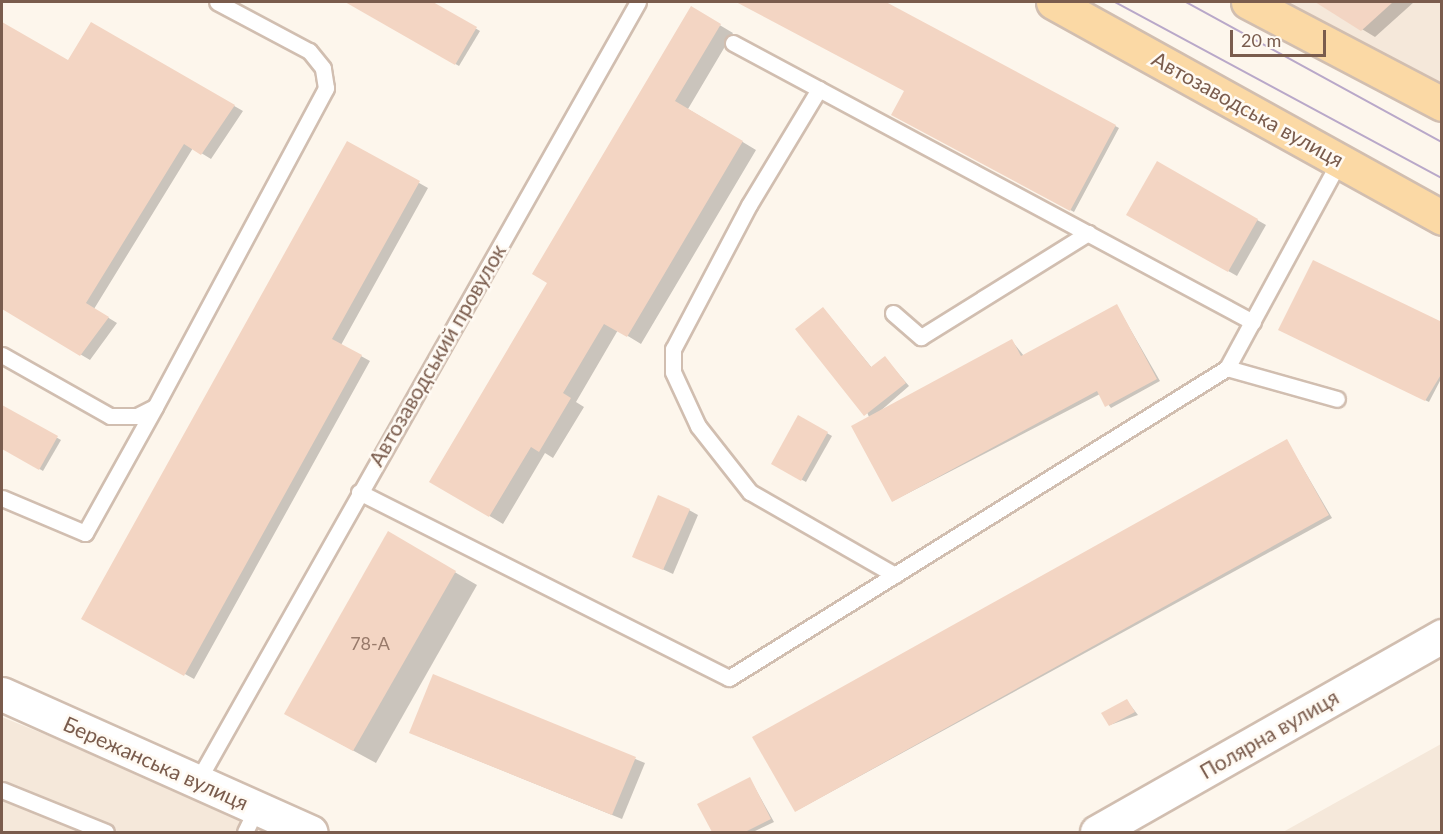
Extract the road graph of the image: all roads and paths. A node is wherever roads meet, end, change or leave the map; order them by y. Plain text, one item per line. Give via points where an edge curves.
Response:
1 (217, 2) edge
2 (638, 2) edge
3 (1053, 2) edge
4 (1248, 2) edge
5 (733, 43) dead end
6 (819, 89) junction
7 (1442, 104) edge
8 (1340, 160) junction
9 (1442, 218) edge
10 (1088, 233) junction
11 (893, 313) dead end
12 (1253, 322) junction
13 (2, 355) edge
14 (1227, 368) junction
15 (1337, 399) dead end
16 (155, 407) junction
17 (359, 492) junction
18 (2, 498) edge
19 (894, 575) junction
20 (1442, 636) edge
21 (4, 702) edge
22 (197, 782) junction
23 (2, 790) edge
24 (250, 821) edge
25 (106, 832) edge
26 (310, 832) edge
27 (1097, 832) edge

1 - 16 lane via 309,51 323,68 326,88
2 - 17 lane, Автозаводський провулок
3 - 8 main road, Автозаводська вулиця
4 - 7 main road
5 - 6 lane
6 - 10 lane
6 - 19 lane via 748,205 673,348 674,372 698,426 750,492
8 - 9 main road, Автозаводська вулиця
8 - 12 lane
10 - 11 lane via 921,337
10 - 12 lane
12 - 14 lane
13 - 16 lane via 110,416 137,416
14 - 15 lane
14 - 19 lane
16 - 18 lane via 85,533
17 - 19 lane via 729,678
17 - 22 lane, Автозаводський провулок
20 - 27 main road, Полярна вулиця
21 - 22 main road, Бережанська вулиця
22 - 24 main road, Бережанська вулиця
23 - 25 lane
24 - 26 main road, Бережанська вулиця

